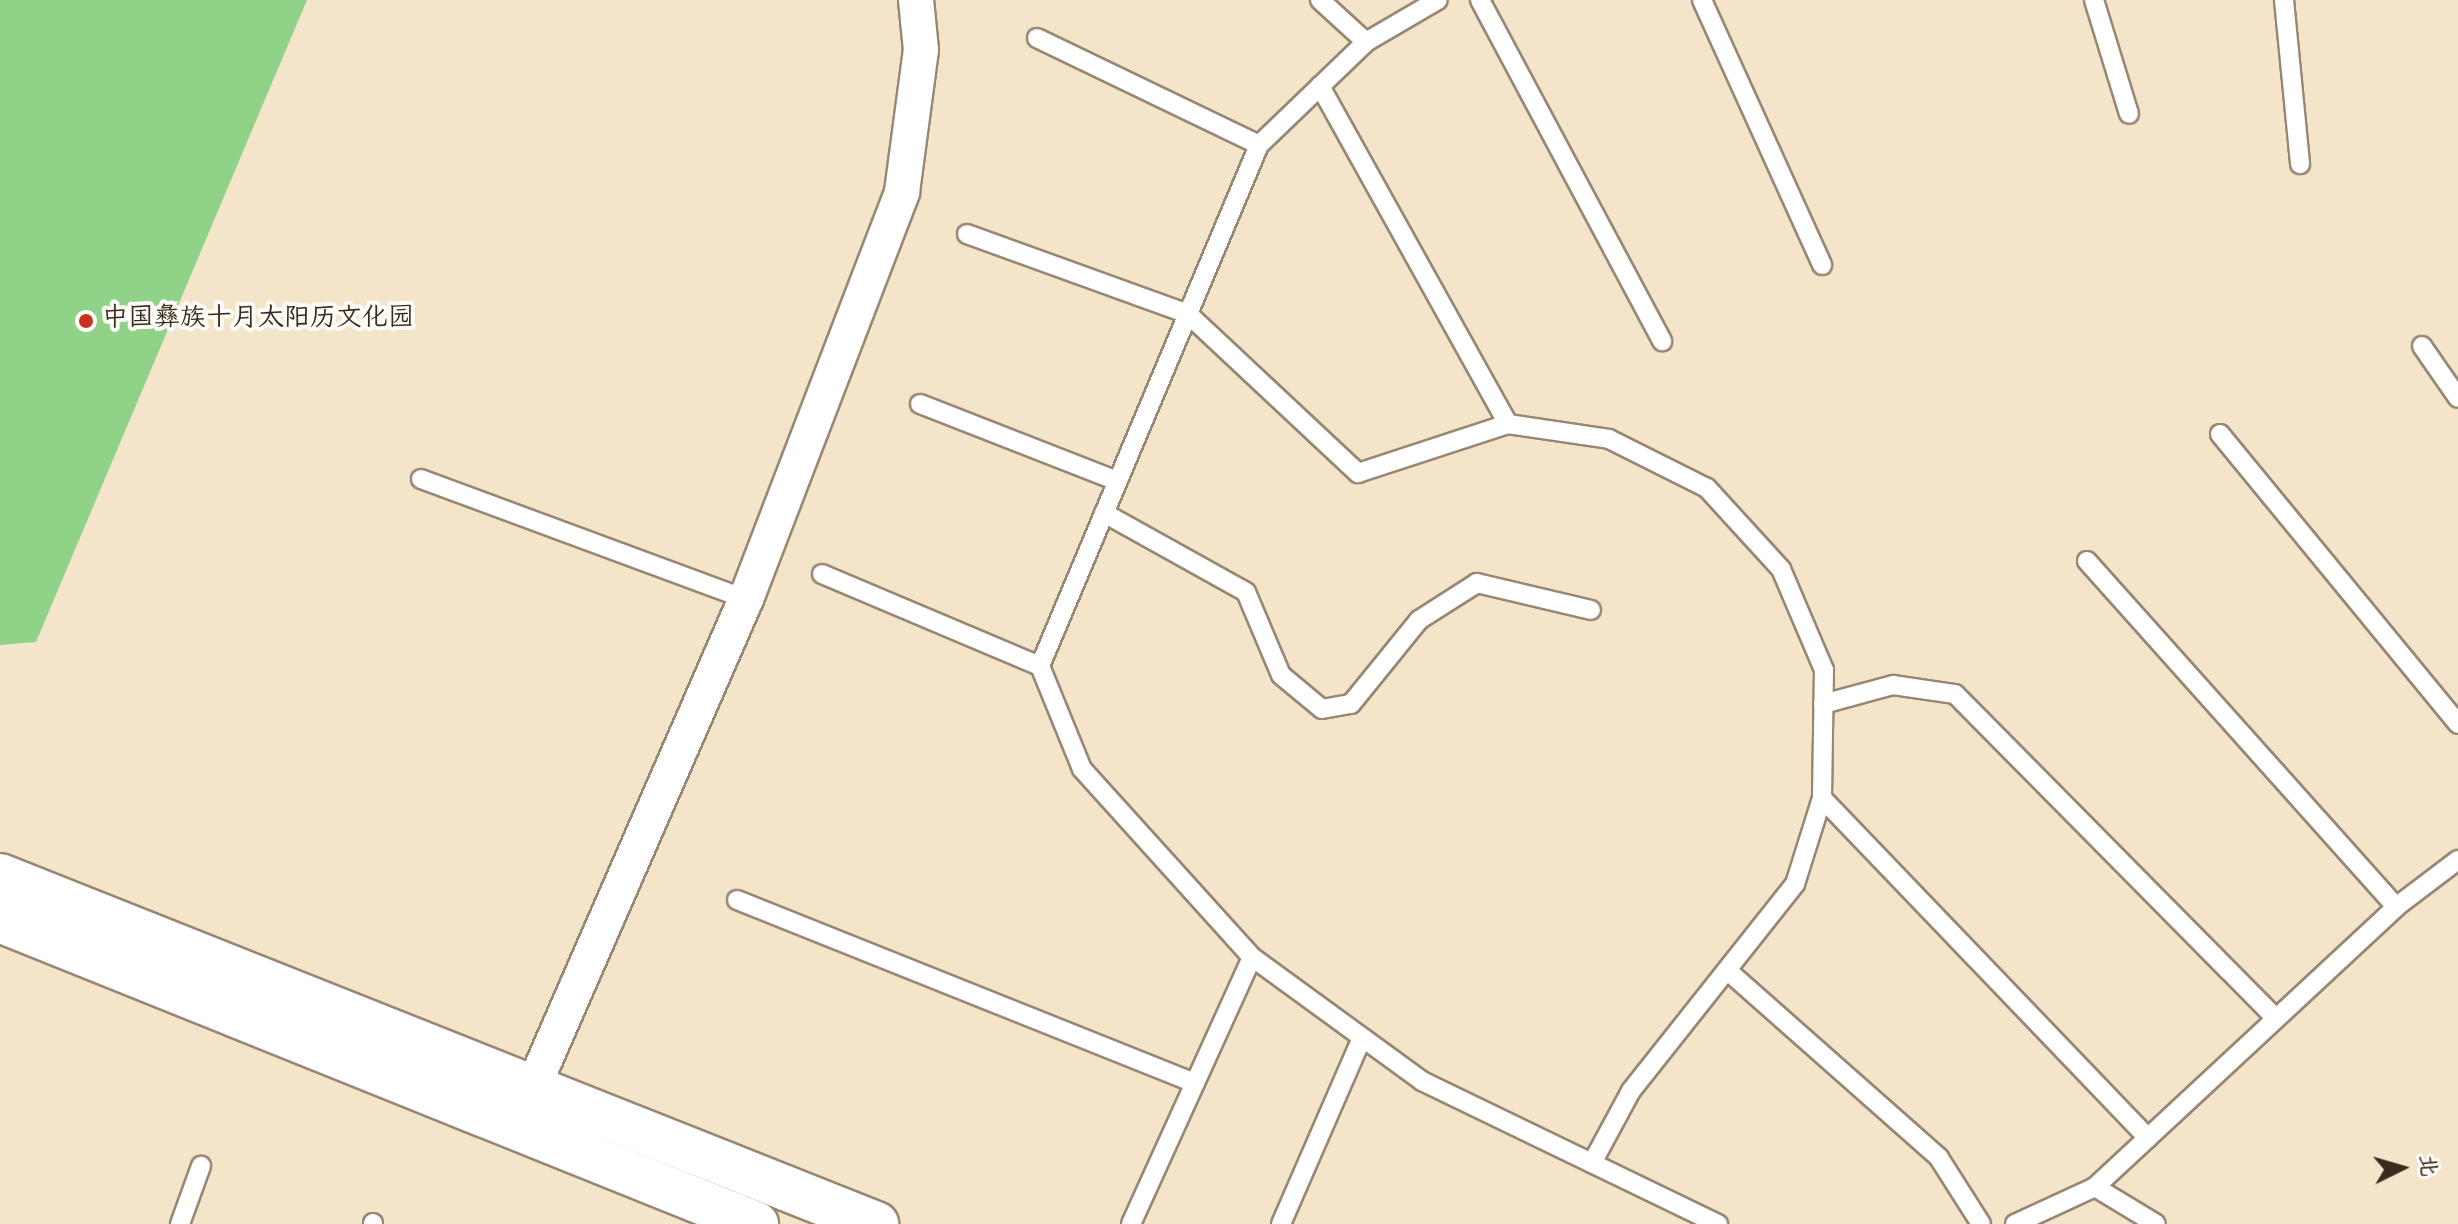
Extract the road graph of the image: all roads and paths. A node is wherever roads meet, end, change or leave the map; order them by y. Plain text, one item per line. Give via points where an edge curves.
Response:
1 (916, 0) edge
2 (1320, 0) edge
3 (1438, 0) edge
4 (1480, 0) edge
5 (1702, 0) edge
6 (2094, 0) edge
7 (2284, 0) edge
8 (1037, 38) dead end
9 (1366, 42) junction
10 (1320, 86) junction
11 (2129, 114) dead end
12 (1259, 145) junction
13 (2300, 164) dead end
14 (967, 234) dead end
15 (1822, 265) dead end
16 (1188, 314) junction
17 (1662, 341) dead end
18 (2422, 346) dead end
19 (2458, 398) edge
20 (920, 404) dead end
21 (1508, 424) junction
22 (2220, 434) dead end
23 (421, 479) dead end
24 (1117, 481) junction
25 (1104, 513) junction
26 (2087, 561) dead end
27 (822, 574) dead end
28 (746, 599) junction
29 (1591, 610) dead end
30 (1040, 666) junction
31 (1823, 704) junction
32 (2458, 724) edge
33 (1822, 798) junction
34 (2458, 860) edge
35 (0, 876) edge
36 (737, 900) dead end
37 (2396, 907) junction
38 (0, 920) edge
39 (1252, 957) junction
40 (1728, 971) junction
41 (2276, 1018) junction
42 (1362, 1038) junction
43 (1195, 1083) junction
44 (524, 1108) junction
45 (2148, 1138) junction
46 (1592, 1163) junction
47 (201, 1166) dead end
48 (2095, 1187) junction
49 (180, 1224) edge
50 (756, 1224) edge
51 (876, 1224) edge
52 (1131, 1224) edge
53 (1281, 1224) edge
54 (1718, 1224) edge
55 (1981, 1224) edge
56 (2015, 1224) edge
57 (2156, 1224) edge

1 - 28 street via 921,50 902,192
2 - 9 lane
3 - 9 lane
4 - 17 lane
5 - 15 lane
6 - 11 lane
7 - 13 lane
8 - 12 lane
9 - 10 lane
10 - 12 lane
10 - 21 lane
12 - 16 lane
14 - 16 lane
16 - 21 lane via 1358,473
16 - 24 lane
18 - 19 lane
20 - 24 lane
21 - 31 lane via 1609,439 1707,488 1781,569 1824,670
22 - 32 lane
23 - 28 lane
24 - 25 lane
25 - 29 lane via 1246,592 1281,675 1322,709 1351,704 1419,620 1477,583
25 - 30 lane
26 - 37 lane
27 - 30 lane
28 - 44 street
30 - 39 lane via 1082,769
31 - 33 lane
31 - 41 lane via 1893,685 1955,694
33 - 40 lane via 1795,884
33 - 45 lane
34 - 37 lane
35 - 44 main road
36 - 43 lane
37 - 41 lane
38 - 44 main road
39 - 42 lane
39 - 43 lane
40 - 46 lane via 1631,1091
40 - 55 lane via 1939,1158
41 - 45 lane
42 - 46 lane via 1422,1081
42 - 53 lane
43 - 52 lane
44 - 50 main road
44 - 51 main road
45 - 48 lane
46 - 54 lane
47 - 49 lane
48 - 56 lane
48 - 57 lane

